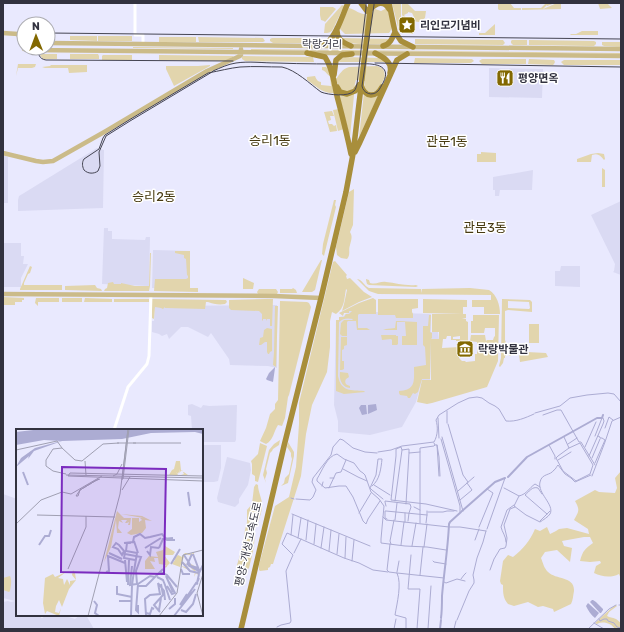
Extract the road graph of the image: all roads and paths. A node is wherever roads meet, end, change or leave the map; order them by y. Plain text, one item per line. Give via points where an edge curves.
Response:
1 (135, 3) edge
2 (361, 3) edge
3 (368, 3) edge
4 (371, 3) edge
5 (389, 3) edge
6 (348, 6) edge
7 (369, 10) junction
8 (391, 12) junction
9 (337, 28) junction
10 (395, 32) junction
11 (3, 33) edge
12 (16, 34) edge
13 (56, 43) edge
14 (143, 44) junction
15 (241, 45) junction
16 (309, 46) junction
17 (351, 46) junction
18 (383, 46) junction
19 (413, 47) junction
20 (621, 49) edge
21 (56, 50) edge
22 (241, 52) junction
23 (307, 53) junction
24 (375, 53) junction
25 (352, 54) junction
26 (407, 54) junction
27 (621, 56) edge
28 (334, 79) junction
29 (360, 85) junction
30 (3, 153) edge
31 (352, 154) junction
32 (3, 294) edge
33 (151, 295) junction
34 (319, 298) junction
35 (114, 429) edge
36 (239, 629) edge

1 - 14 street via 135,35 143,35
2 - 7 highway
3 - 7 highway
4 - 7 highway
5 - 8 highway
6 - 9 highway
7 - 8 highway via 381,3
7 - 29 highway
8 - 10 highway
9 - 16 highway via 329,41
9 - 17 highway via 339,39
10 - 18 highway via 391,42
10 - 19 highway via 401,41
11 - 12 main road
13 - 14 main road, 락랑거리
14 - 15 main road, 락랑거리
15 - 16 main road, 락랑거리
15 - 22 main road
16 - 17 main road, 락랑거리
17 - 18 main road, 락랑거리
18 - 19 main road, 락랑거리
19 - 20 main road, 락랑거리
21 - 22 main road, 락랑거리
22 - 23 main road, 락랑거리
22 - 30 main road via 240,56 207,71 53,161 36,161
23 - 25 main road, 락랑거리
23 - 28 highway via 325,57
24 - 25 main road, 락랑거리
24 - 26 main road, 락랑거리
24 - 29 highway via 386,59 391,72 382,89 376,94 366,94
25 - 28 highway via 342,55 336,60
26 - 27 main road, 락랑거리
26 - 31 highway via 397,60
28 - 29 highway via 340,92 348,94
28 - 31 highway
29 - 31 highway
31 - 34 highway, 평양-개성고속도로 via 346,192
32 - 33 main road
33 - 34 main road
33 - 35 street via 148,360 128,387
34 - 36 highway, 평양-개성고속도로

